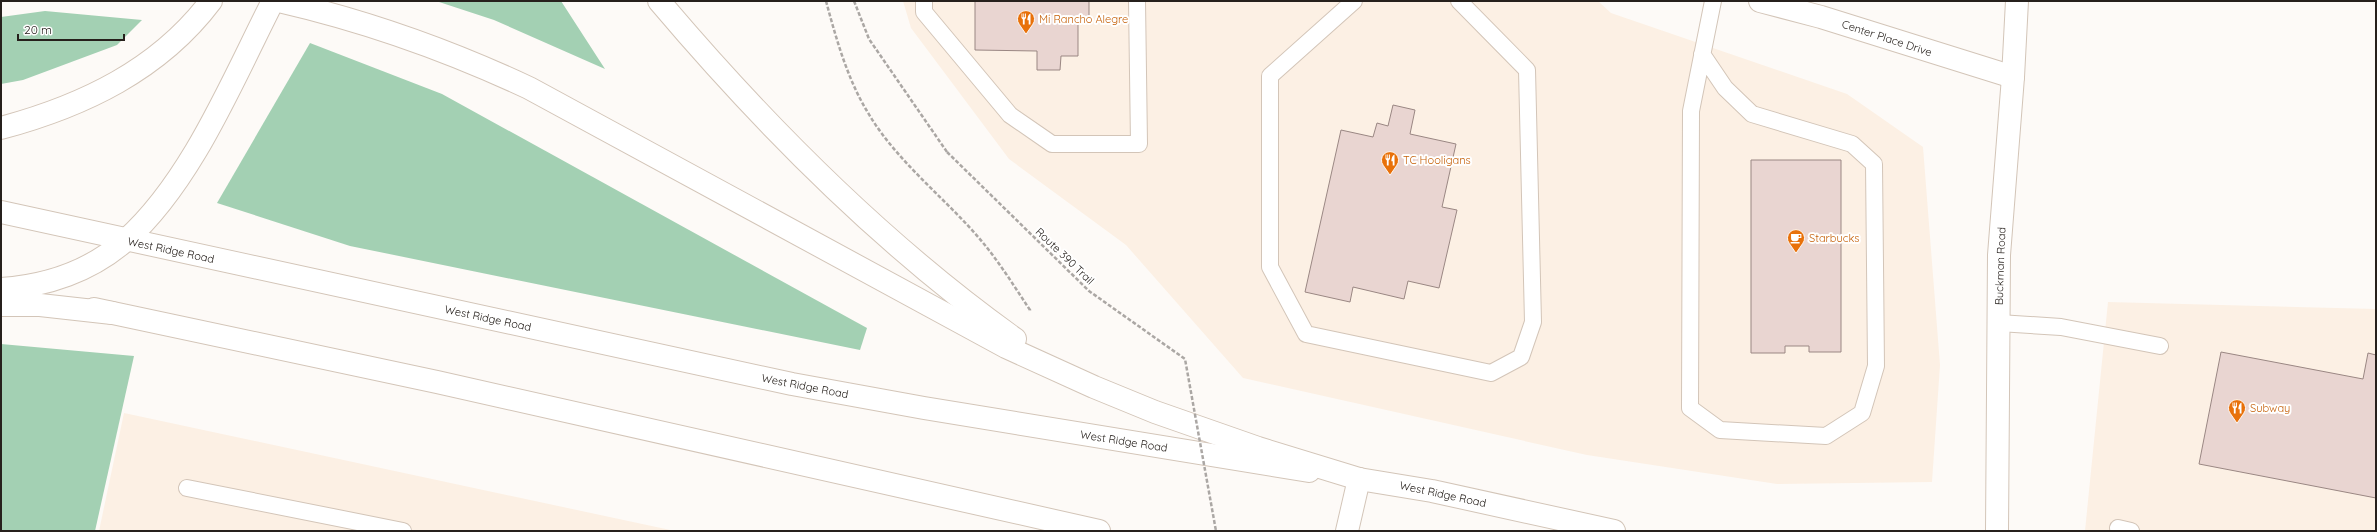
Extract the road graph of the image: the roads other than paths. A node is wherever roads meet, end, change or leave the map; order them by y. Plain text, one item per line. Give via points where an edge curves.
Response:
1 (211, 1) edge
2 (273, 1) edge
3 (279, 1) edge
4 (659, 1) edge
5 (924, 1) edge
6 (1137, 1) edge
7 (1354, 1) edge
8 (1459, 1) edge
9 (1713, 1) edge
10 (1760, 1) edge
11 (2017, 1) edge
12 (1702, 54) junction
13 (2013, 77) junction
14 (1, 128) edge
15 (1, 212) edge
16 (126, 240) junction
17 (1, 289) edge
18 (1, 305) edge
19 (112, 313) junction
20 (1998, 323) junction
21 (2160, 346) dead end
22 (1094, 387) junction
23 (1359, 479) junction
24 (187, 488) dead end
25 (403, 531) edge
26 (1099, 531) edge
27 (1347, 531) edge
28 (1614, 531) edge
29 (1997, 531) edge

1 - 14 main road via 173,43 130,76 65,108
2 - 16 main road via 184,170
3 - 22 main road via 411,38 528,88 962,325
4 - 22 main road via 762,115 832,186 916,262 996,326
5 - 6 lane via 924,12 1010,115 1052,144 1139,144
7 - 8 lane via 1270,76 1270,266 1306,334 1490,373 1521,357 1533,322 1527,70
9 - 12 lane
10 - 13 main road, Center Place Drive via 1821,17
11 - 13 main road, Buckman Road
12 - 12 lane via 1691,110 1690,408 1720,430 1826,436 1862,413 1876,366 1874,164 1852,144 1752,114 1725,88
13 - 20 main road, Buckman Road via 1999,255
15 - 16 main road, West Ridge Road
16 - 17 main road via 90,265 68,275 25,287
16 - 23 main road, West Ridge Road via 813,388
17 - 19 main road
18 - 19 main road via 40,305
19 - 26 main road via 437,382
20 - 21 lane via 2061,327
20 - 29 main road, Buckman Road
22 - 23 main road via 1221,436
23 - 27 main road
23 - 28 main road, West Ridge Road via 1432,491
24 - 25 lane

